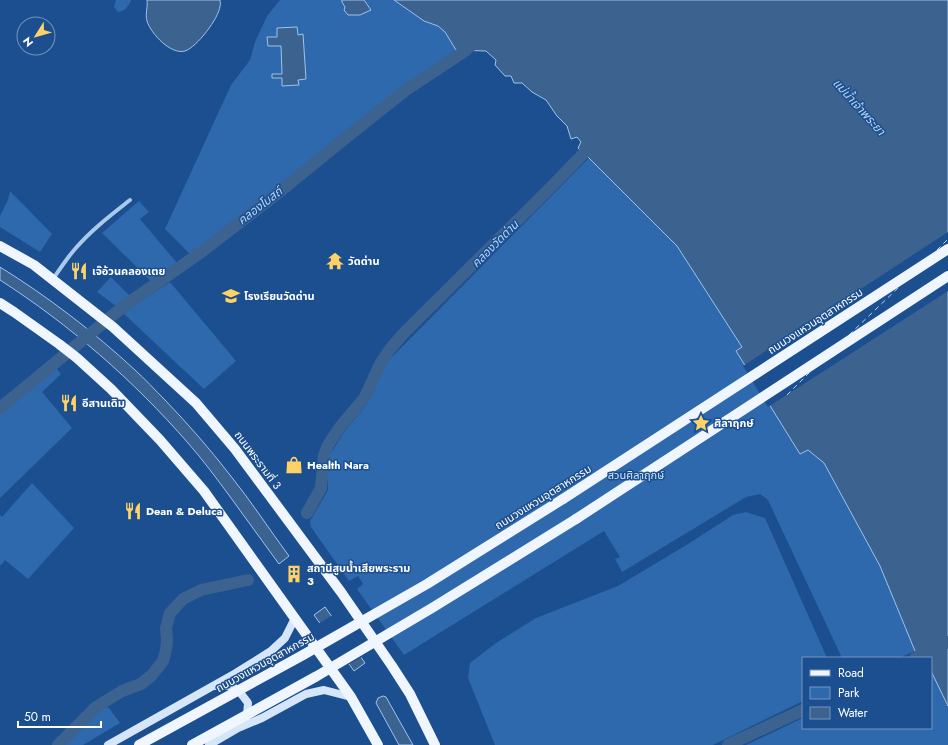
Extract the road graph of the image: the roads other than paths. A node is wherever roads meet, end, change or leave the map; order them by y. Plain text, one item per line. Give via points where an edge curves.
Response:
1 (130, 200) dead end
2 (0, 246) edge
3 (948, 249) edge
4 (948, 276) edge
5 (53, 280) junction
6 (0, 303) edge
7 (295, 618) junction
8 (211, 687) junction
9 (351, 697) junction
10 (238, 728) junction
11 (108, 745) edge
12 (139, 745) edge
13 (192, 745) edge
14 (209, 745) edge
15 (378, 745) edge
16 (435, 745) edge

1 - 5 street via 84,239
2 - 5 main road, ถนนพระรามที่ 3 via 34,265
3 - 12 main road, ถนนวงแหวนอุตสาหกรรม, bridge via 427,584
4 - 13 main road, bridge via 569,523 432,608
5 - 16 main road, ถนนพระรามที่ 3 via 113,328 187,394 235,448 392,666 410,694
6 - 7 main road via 77,358 136,414 204,491
7 - 8 main road, ถนนวงแหวนอุตสาหกรรม via 285,638 271,651
7 - 9 main road
8 - 10 main road via 228,685 238,690 248,703 247,715
8 - 11 main road, ถนนวงแหวนอุตสาหกรรม
9 - 10 main road via 324,690 306,694
9 - 15 main road
10 - 14 main road

